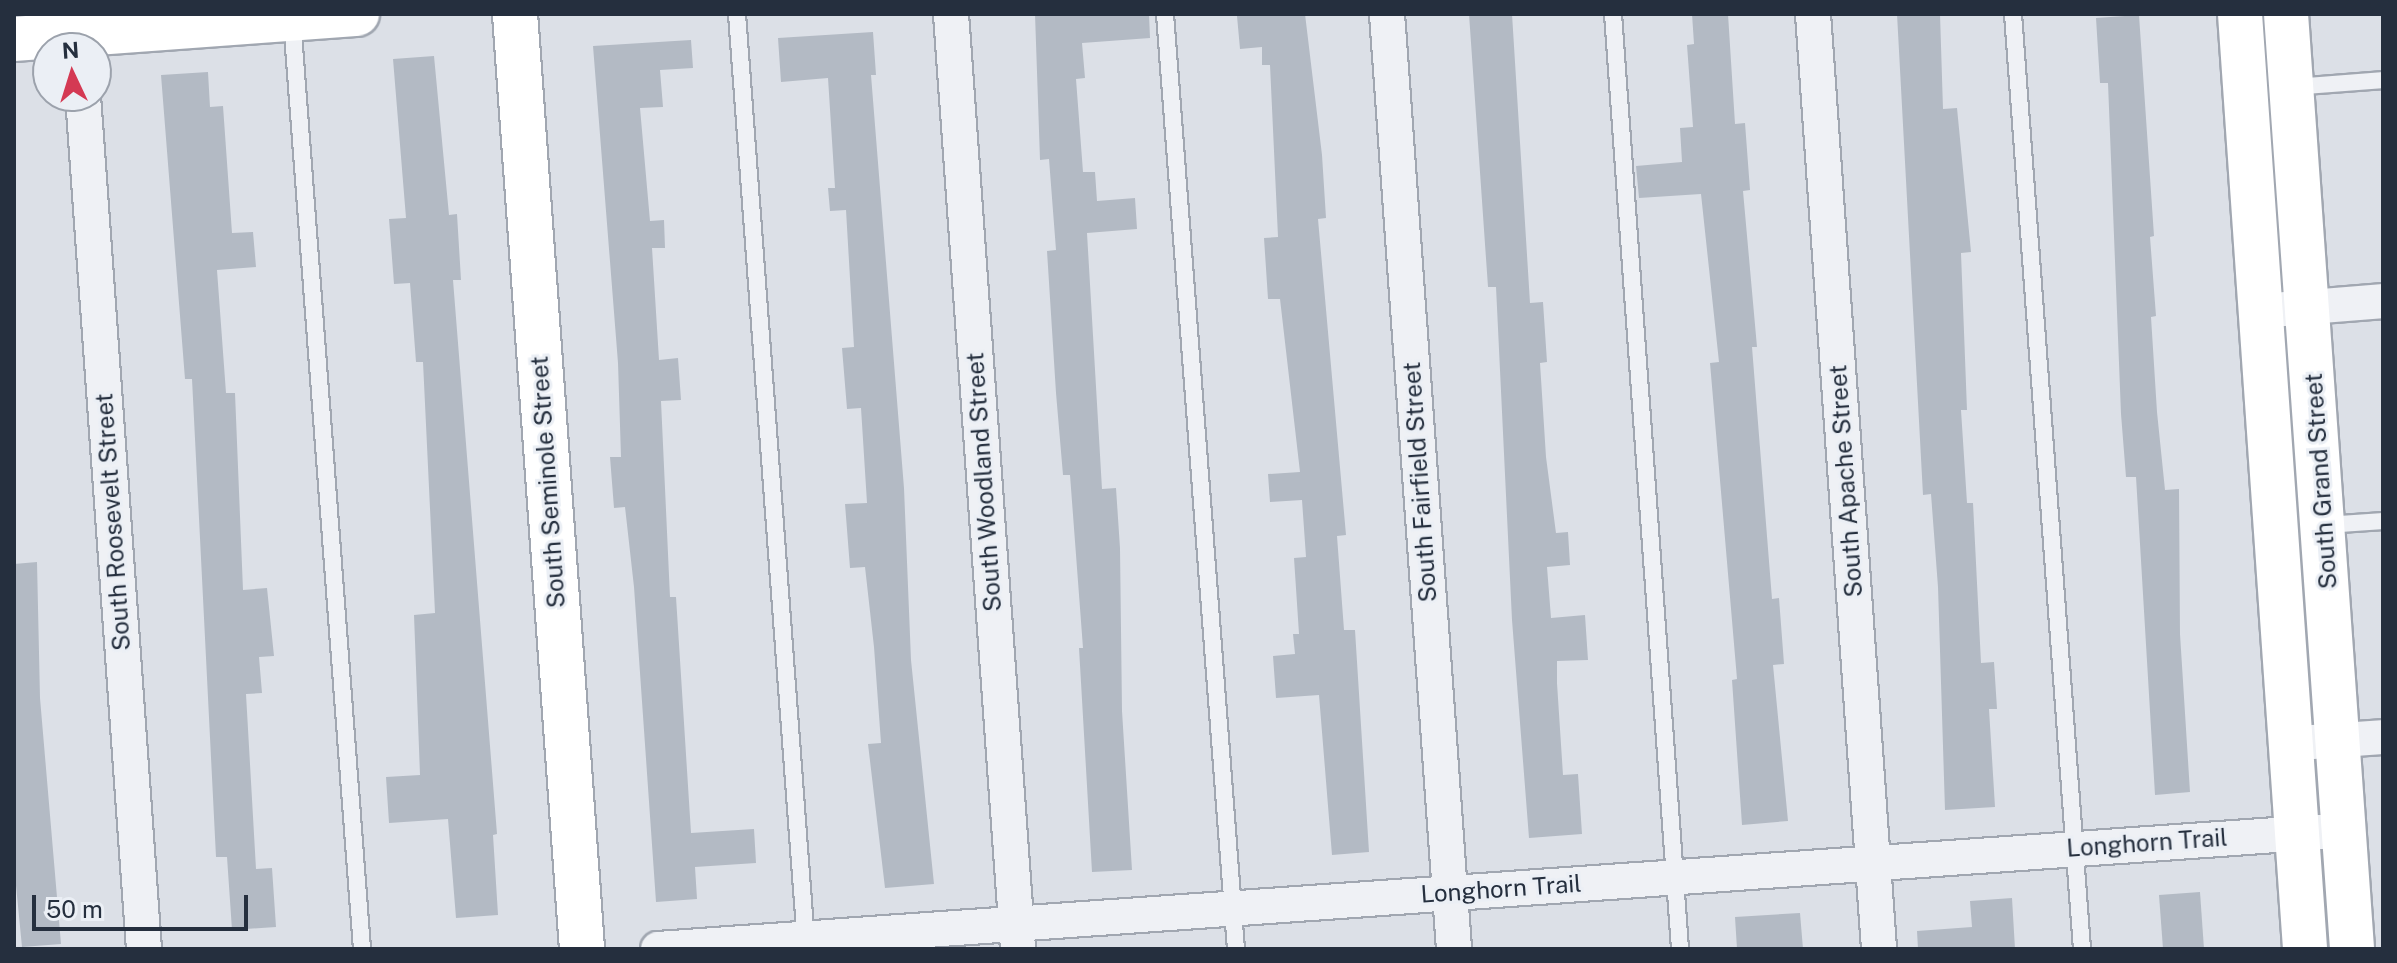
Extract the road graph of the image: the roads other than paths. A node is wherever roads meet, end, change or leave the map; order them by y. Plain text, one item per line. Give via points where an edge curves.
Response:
1 (357, 14) edge
2 (515, 14) edge
3 (737, 14) edge
4 (951, 14) edge
5 (1165, 14) edge
6 (1387, 14) edge
7 (1613, 14) edge
8 (1813, 14) edge
9 (2013, 14) edge
10 (2240, 14) edge
11 (2286, 14) edge
12 (292, 16) edge
13 (78, 32) edge
14 (2383, 80) edge
15 (2292, 87) junction
16 (84, 112) edge
17 (2383, 301) edge
18 (2309, 307) junction
19 (2260, 311) junction
20 (2383, 521) edge
21 (2324, 525) junction
22 (2383, 737) edge
23 (2338, 740) junction
24 (2292, 744) junction
25 (2345, 830) junction
26 (2298, 834) junction
27 (2074, 848) junction
28 (1873, 862) junction
29 (1675, 876) junction
30 (1450, 892) junction
31 (1233, 908) junction
32 (1017, 936) edge
33 (806, 944) edge
34 (144, 949) edge
35 (362, 949) edge
36 (582, 949) edge
37 (658, 949) edge
38 (1236, 949) edge
39 (1454, 949) edge
40 (1680, 949) edge
41 (1879, 949) edge
42 (2082, 949) edge
43 (2305, 949) edge
44 (2352, 949) edge

1 - 12 main road
2 - 36 main road, South Seminole Street
3 - 33 lane
4 - 32 street, South Woodland Street
5 - 31 lane
6 - 30 street, South Fairfield Street
7 - 29 lane
8 - 28 street, South Apache Street
9 - 27 lane
10 - 19 main road, South Grand Street
11 - 15 main road, South Grand Street
12 - 13 main road
12 - 35 lane
14 - 15 lane
15 - 18 main road, South Grand Street
16 - 34 street, South Roosevelt Street
17 - 18 street
18 - 19 street
18 - 21 main road, South Grand Street
19 - 24 main road, South Grand Street
20 - 21 lane
21 - 23 main road, South Grand Street
22 - 23 street
23 - 24 street
23 - 25 main road, South Grand Street
24 - 26 main road, South Grand Street
25 - 26 street, Longhorn Trail
25 - 44 main road, South Grand Street
26 - 27 street, Longhorn Trail
26 - 43 main road, South Grand Street
27 - 28 street, Longhorn Trail
27 - 42 lane
28 - 29 street, Longhorn Trail
28 - 41 street, South Apache Street
29 - 30 street, Longhorn Trail
29 - 40 lane
30 - 31 street, Longhorn Trail
30 - 39 street, South Fairfield Street
31 - 32 street, Longhorn Trail
31 - 38 lane
32 - 33 street, Longhorn Trail
33 - 37 street, Longhorn Trail

